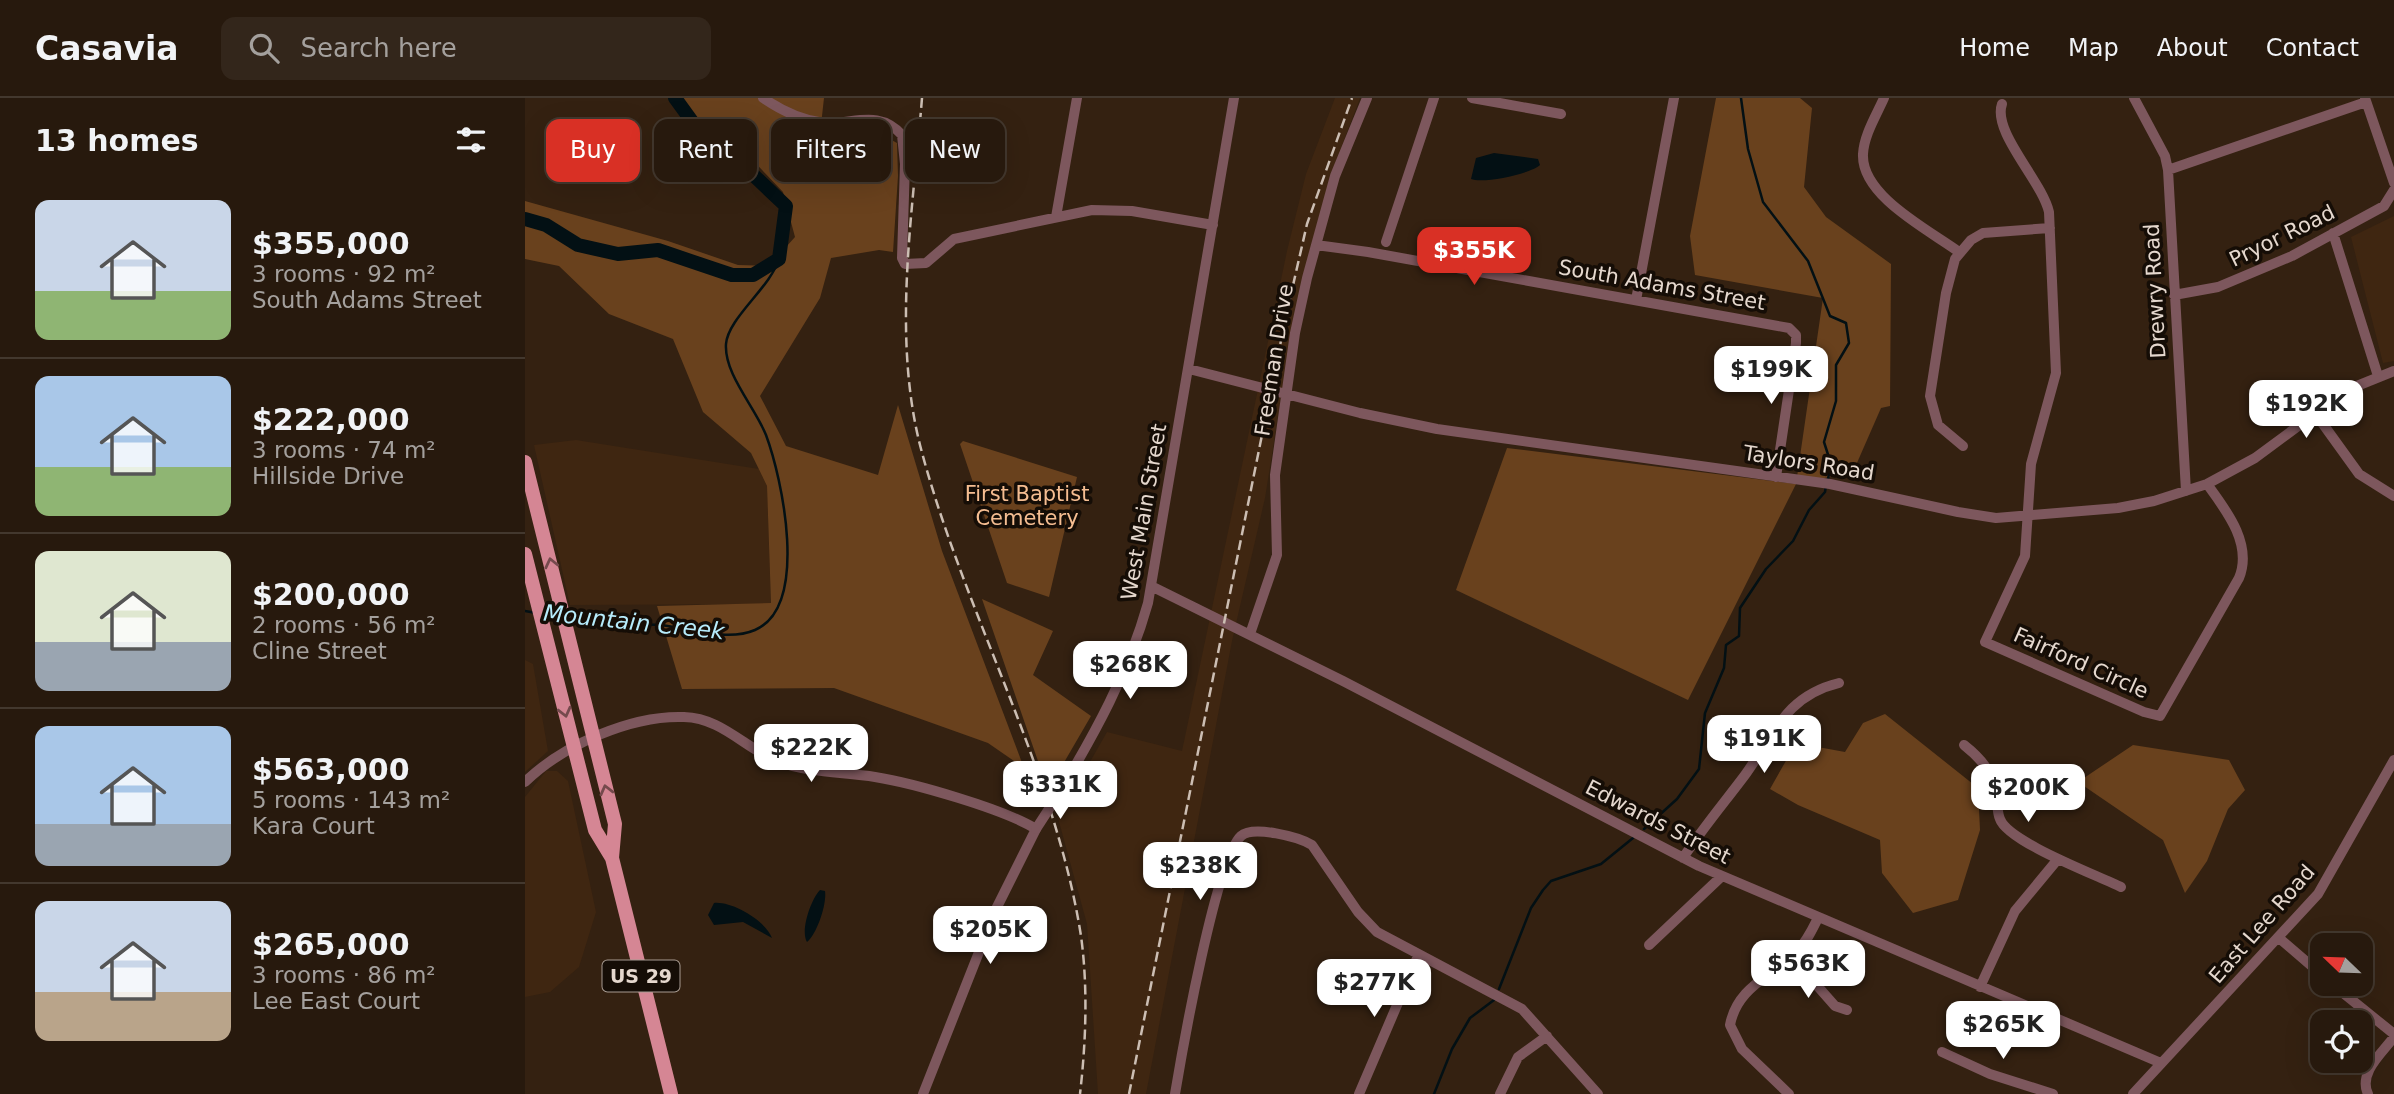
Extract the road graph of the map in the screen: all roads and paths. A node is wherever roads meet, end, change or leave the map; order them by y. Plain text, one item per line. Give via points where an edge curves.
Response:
1 (763, 98) edge
2 (1077, 98) edge
3 (1234, 98) edge
4 (1367, 98) edge
5 (1434, 98) edge
6 (1472, 98) edge
7 (1674, 98) edge
8 (1884, 98) edge
9 (2134, 98) edge
10 (2365, 100) edge
11 (2001, 104) dead end
12 (1561, 114) dead end
13 (2168, 170) junction
14 (2394, 183) edge
15 (2394, 190) edge
16 (1056, 217) junction
17 (1213, 225) junction
18 (2050, 228) junction
19 (2333, 233) junction
20 (1386, 242) dead end
21 (1316, 245) junction
22 (1959, 252) junction
23 (2174, 295) junction
24 (1636, 300) junction
25 (1189, 369) junction
26 (2394, 371) edge
27 (2378, 376) junction
28 (1288, 395) junction
29 (2315, 414) junction
30 (1963, 446) dead end
31 (526, 471) edge
32 (1776, 477) junction
33 (2207, 484) junction
34 (2186, 491) junction
35 (2394, 496) edge
36 (2029, 517) junction
37 (525, 554) edge
38 (1151, 586) junction
39 (1250, 634) junction
40 (1839, 684) dead end
41 (594, 740) junction
42 (1965, 745) dead end
43 (574, 749) junction
44 (2394, 760) edge
45 (525, 782) edge
46 (1037, 829) junction
47 (612, 858) junction
48 (1683, 858) junction
49 (2058, 859) junction
50 (1722, 876) junction
51 (2122, 887) dead end
52 (1818, 918) junction
53 (2279, 938) junction
54 (1649, 945) dead end
55 (1418, 956) junction
56 (1791, 956) junction
57 (2310, 965) edge
58 (1980, 987) junction
59 (2346, 996) edge
60 (1847, 1010) dead end
61 (1548, 1036) junction
62 (2394, 1036) edge
63 (1942, 1052) dead end
64 (2161, 1063) junction
65 (671, 1094) edge
66 (923, 1094) edge
67 (1175, 1094) edge
68 (1359, 1094) edge
69 (1500, 1094) edge
70 (1598, 1094) edge
71 (1789, 1094) edge
72 (2053, 1094) edge
73 (2133, 1094) edge
74 (2368, 1094) edge

1 - 16 street via 817,122 870,118 897,130 905,155 902,258 910,265 926,263 954,239
2 - 16 street
3 - 17 street, West Main Street
4 - 21 street, Freeman Drive via 1335,176
5 - 20 street
6 - 12 street
7 - 24 street
8 - 22 street via 1865,145 1867,174 1885,199
9 - 13 street, Drewry Road
10 - 13 street
10 - 14 street
11 - 18 street via 2001,123 2045,197
13 - 23 street, Drewry Road
15 - 19 street, Pryor Road via 2384,206
16 - 17 street via 1105,209
17 - 25 street, West Main Street
18 - 22 street via 1989,232
18 - 36 street via 2056,373 2031,464
19 - 23 street, Pryor Road via 2238,280
19 - 27 street
21 - 24 street, South Adams Street
21 - 28 street, Freeman Drive via 1295,333
22 - 30 street via 1946,293 1930,396 1938,425
23 - 34 street, Drewry Road
24 - 32 street, South Adams Street via 1793,330 1796,342
25 - 28 street, Taylors Road
25 - 38 street, West Main Street
26 - 27 street, Taylors Road
27 - 29 street, Taylors Road via 2347,390
28 - 32 street, Taylors Road via 1437,429
28 - 39 street, Freeman Drive via 1275,475 1277,555
29 - 33 street, Taylors Road via 2255,458
29 - 35 street via 2359,474
41 -> 31 main road, US 29
32 - 36 street, Taylors Road via 1974,515
33 - 34 street, Taylors Road
33 - 36 street, Fairford Circle via 2236,528 2243,564 2160,716 1985,642 2025,556
34 - 36 street, Taylors Road via 2118,508
37 -> 43 main road, US 29
38 - 39 street, Edwards Street
38 - 46 street, West Main Street, bridge via 1122,680 1100,726
39 - 48 street, Edwards Street
40 - 48 street via 1810,694 1780,720
41 - 43 street
41 - 46 street via 651,720 697,718 780,762 889,779
47 -> 41 main road, US 29 via 615,824
42 - 49 street via 1983,760 1995,785 2003,825
43 - 45 street via 552,759
43 - 47 main road, US 29 via 595,830
44 - 53 street, East Lee Road via 2326,883
46 - 66 street, West Main Street via 996,908
47 - 65 main road, US 29
48 - 50 street, Edwards Street
49 - 51 street
49 - 58 street via 2015,911
50 - 52 street, Edwards Street
50 - 54 street
52 - 56 street via 1807,941
52 - 58 street, Edwards Street
53 - 57 street
53 - 64 street, East Lee Road
55 - 61 street via 1516,1004
55 - 67 street via 1367,924 1312,845 1262,831 1246,833 1234,845 1215,907 1191,1002
55 - 68 street
56 - 60 street via 1835,1006
56 - 71 street via 1745,992 1730,1025 1742,1049
58 - 64 street, Edwards Street
59 - 62 street
61 - 69 street via 1518,1057
61 - 70 street
62 - 74 street via 2367,1073
63 - 72 street via 1990,1074
64 - 73 street, East Lee Road

